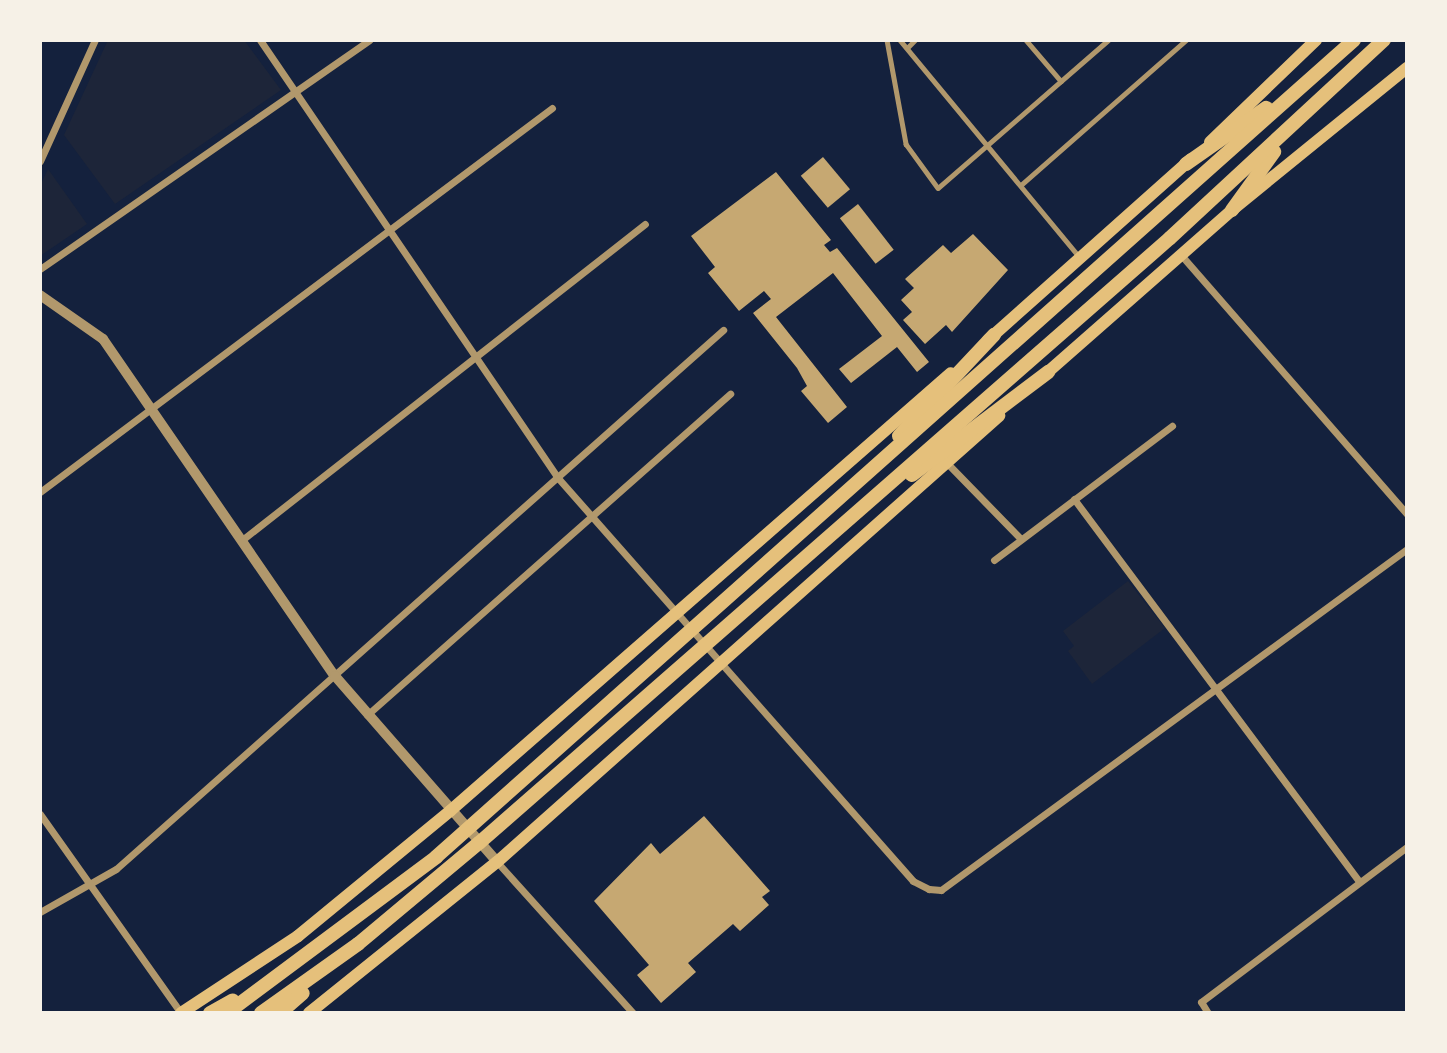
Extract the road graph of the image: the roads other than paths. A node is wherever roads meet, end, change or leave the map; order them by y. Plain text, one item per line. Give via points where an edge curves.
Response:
1 (95, 40) edge
2 (260, 40) edge
3 (369, 40) edge
4 (887, 40) edge
5 (900, 40) edge
6 (915, 40) edge
7 (1026, 40) edge
8 (1108, 40) edge
9 (1186, 40) edge
10 (1316, 40) edge
11 (1354, 40) edge
12 (1384, 40) edge
13 (907, 48) junction
14 (1327, 65) junction
15 (1407, 68) edge
16 (1061, 81) junction
17 (1335, 85) junction
18 (295, 92) junction
19 (552, 108) dead end
20 (988, 144) junction
21 (40, 161) edge
22 (1186, 164) junction
23 (1021, 186) junction
24 (1232, 210) junction
25 (645, 224) dead end
26 (391, 229) junction
27 (1181, 254) junction
28 (1080, 257) junction
29 (40, 269) edge
30 (40, 295) edge
31 (723, 330) dead end
32 (994, 335) junction
33 (474, 356) junction
34 (1048, 372) junction
35 (730, 394) dead end
36 (150, 409) junction
37 (1172, 426) dead end
38 (947, 463) junction
39 (558, 478) junction
40 (40, 492) edge
41 (1074, 499) junction
42 (835, 504) junction
43 (1407, 514) edge
44 (590, 517) junction
45 (845, 522) junction
46 (1021, 539) junction
47 (242, 540) junction
48 (1407, 549) edge
49 (994, 560) dead end
50 (677, 611) junction
51 (695, 630) junction
52 (707, 643) junction
53 (723, 660) junction
54 (335, 676) junction
55 (1220, 688) junction
56 (367, 715) junction
57 (450, 811) junction
58 (40, 814) edge
59 (467, 829) junction
60 (480, 843) junction
61 (1407, 847) edge
62 (496, 862) junction
63 (1359, 882) junction
64 (91, 885) junction
65 (40, 912) edge
66 (358, 944) junction
67 (293, 967) junction
68 (181, 1013) edge
69 (210, 1013) edge
70 (227, 1013) edge
71 (261, 1013) edge
72 (280, 1013) edge
73 (309, 1013) edge
74 (633, 1013) edge
75 (1208, 1013) edge

1 - 21 street
2 - 18 street
3 - 18 street
4 - 20 lane via 906,144 938,188
5 - 13 lane
6 - 13 lane
7 - 16 lane
8 - 16 lane
9 - 23 lane
10 - 22 main road
11 - 14 highway
12 - 17 highway
13 - 20 lane
14 - 22 highway
14 - 42 highway
15 - 24 main road
16 - 20 lane
17 - 24 highway via 1250,180
17 - 45 highway
18 - 26 street
18 - 29 street
19 - 26 street
20 - 23 lane
22 - 28 main road
23 - 28 lane
24 - 27 main road
25 - 33 street
26 - 33 street
26 - 36 street
27 - 34 main road
27 - 43 street
28 - 32 main road
30 - 36 street via 103,339
31 - 39 street
32 - 42 highway
32 - 50 main road
33 - 39 street
33 - 47 street
34 - 38 main road
34 - 45 highway
35 - 44 street
36 - 40 street
36 - 47 street
37 - 41 street
38 - 46 street
38 - 53 main road
39 - 44 street
39 - 54 street
41 - 46 street
41 - 55 street
42 - 51 highway
44 - 50 street
44 - 56 street
45 - 52 highway
46 - 49 street
47 - 54 street
48 - 55 street
50 - 51 street
50 - 57 main road
51 - 52 street
51 - 59 highway
52 - 53 street
52 - 60 highway
53 - 55 street via 913,881 941,890
53 - 62 main road
54 - 56 street
54 - 64 street
55 - 63 street
56 - 57 street
57 - 59 street
57 - 68 main road via 298,936
58 - 64 street
59 - 60 street
59 - 67 highway via 386,900
60 - 62 street
60 - 66 highway
61 - 63 street
62 - 73 main road
62 - 74 street
63 - 75 street via 1201,1002
64 - 65 street
64 - 68 street
66 - 71 highway
66 - 72 highway
67 - 69 highway
67 - 70 highway

